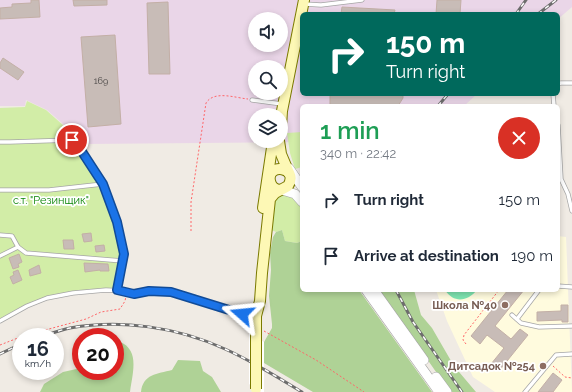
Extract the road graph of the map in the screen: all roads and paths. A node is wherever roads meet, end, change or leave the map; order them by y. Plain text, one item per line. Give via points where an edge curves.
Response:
1 (362, 0) edge
2 (304, 2) edge
3 (302, 12) edge
4 (300, 22) edge
5 (560, 83) edge
6 (572, 83) edge
7 (248, 99) edge
8 (252, 100) edge
9 (276, 108) edge
10 (282, 108) edge
11 (0, 142) edge
12 (273, 148) edge
13 (273, 148) edge
14 (280, 148) edge
15 (283, 159) junction
16 (560, 161) edge
17 (290, 175) junction
18 (269, 181) junction
19 (103, 184) junction
20 (300, 184) edge
21 (300, 189) edge
22 (0, 190) edge
23 (281, 190) junction
24 (300, 200) edge
25 (572, 211) edge
26 (191, 231) dead end
27 (0, 235) edge
28 (18, 247) junction
29 (0, 256) edge
30 (123, 261) junction
31 (560, 286) edge
32 (572, 287) edge
33 (117, 290) junction
34 (127, 291) junction
35 (367, 292) edge
36 (375, 292) edge
37 (497, 292) edge
38 (537, 292) edge
39 (512, 315) dead end
40 (517, 319) junction
41 (0, 321) edge
42 (256, 325) junction
43 (572, 326) edge
44 (466, 344) dead end
45 (0, 345) edge
46 (572, 354) edge
47 (549, 363) junction
48 (572, 378) edge
49 (256, 390) edge
50 (364, 392) edge
51 (439, 392) edge
52 (447, 392) edge
53 (525, 392) edge

1 - 2 lane via 321,5
2 - 3 main road
4 - 10 main road
5 - 6 lane
7 - 26 path via 215,95 206,103 191,202
8 - 9 lane
11 - 19 lane via 75,141
12 - 18 main road
13 - 18 main road
14 - 15 main road
15 - 17 main road
15 - 20 street
16 - 25 lane via 561,179
17 - 18 main road via 286,170 276,169
17 - 21 street
17 - 23 main road via 290,183
18 - 23 main road via 272,187
18 - 42 main road via 260,232 254,300
19 - 22 lane via 50,190
19 - 30 lane via 120,232
23 - 24 street via 295,194
23 - 42 main road via 272,195 270,204
27 - 28 lane via 12,236
28 - 29 lane
28 - 30 lane via 26,253
30 - 33 lane
31 - 32 lane
33 - 34 lane
33 - 41 lane via 73,293 47,298
34 - 42 lane via 134,294 149,291 171,292 235,312
34 - 45 path via 120,309 101,312 86,320 23,336
35 - 51 street
36 - 52 street
37 - 44 path via 464,335 463,340
38 - 40 lane
39 - 40 lane
40 - 43 lane via 521,323 539,327
42 - 49 main road, bridge
42 - 50 path
46 - 47 lane via 556,355
47 - 48 path via 565,377
47 - 53 lane

